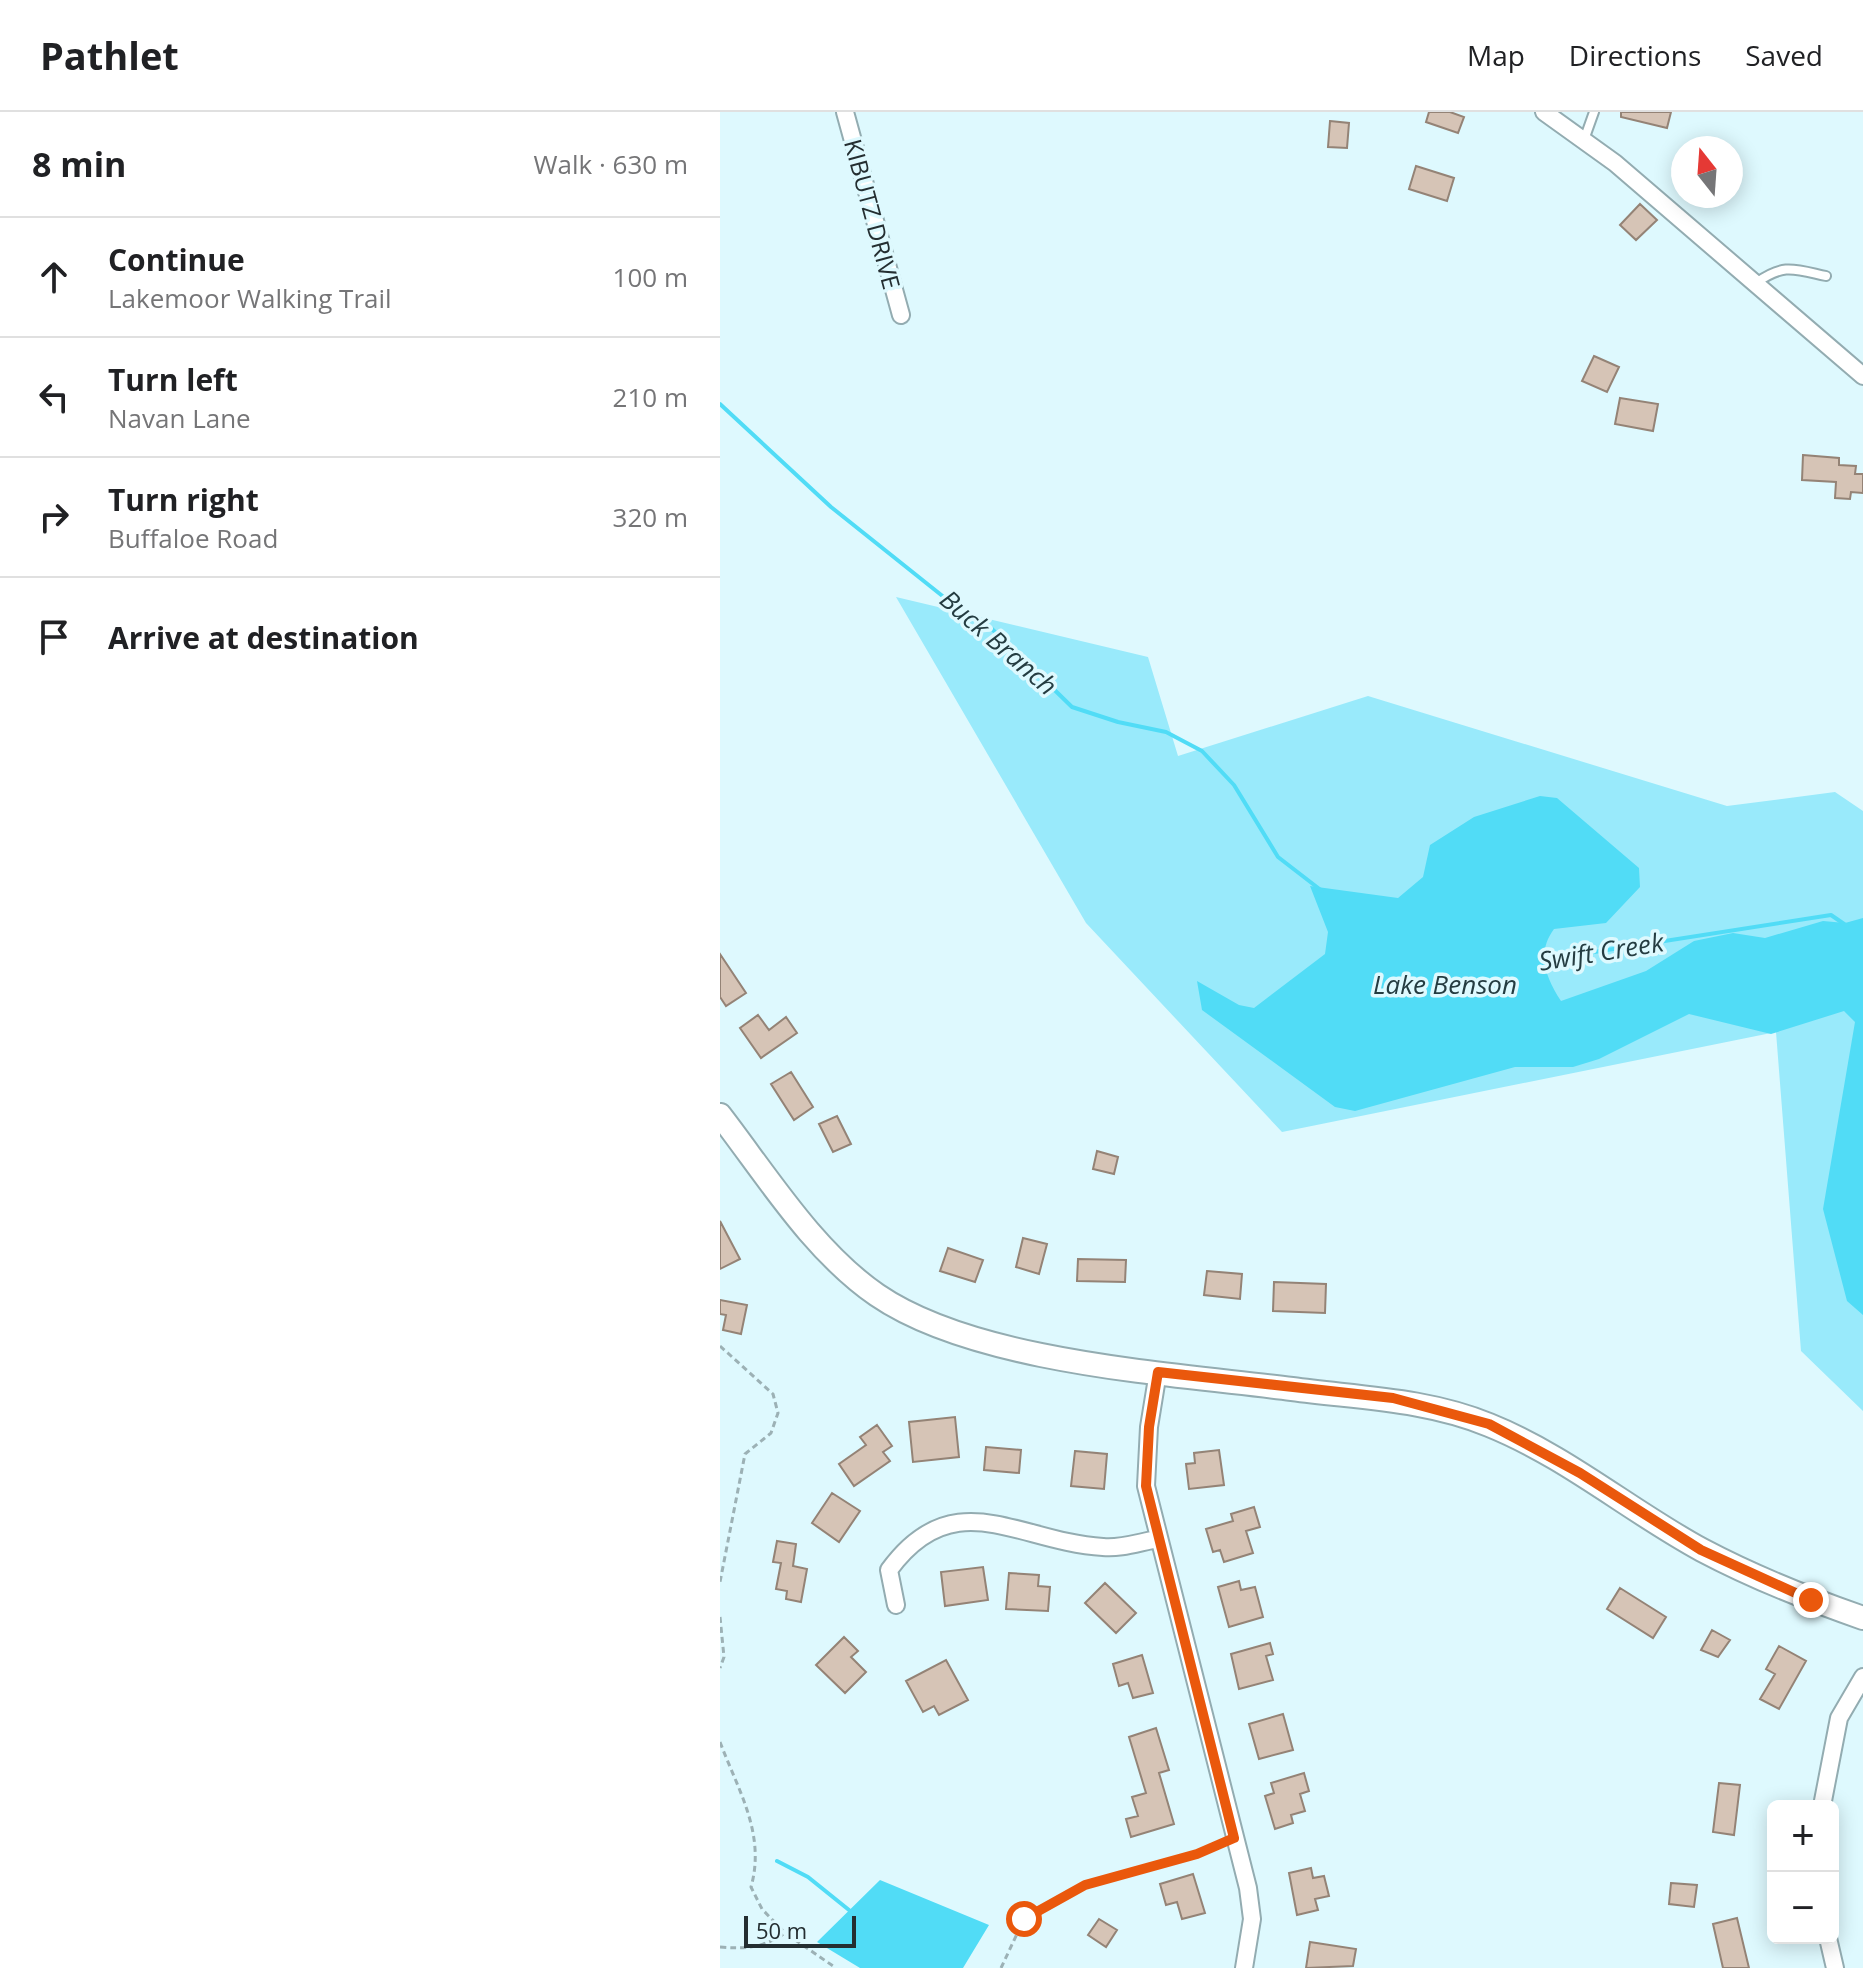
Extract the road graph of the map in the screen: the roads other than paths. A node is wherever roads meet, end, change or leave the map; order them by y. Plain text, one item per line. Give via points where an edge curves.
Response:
1 (845, 112) edge
2 (1544, 112) edge
3 (1594, 112) edge
4 (1584, 140) junction
5 (1826, 276) dead end
6 (1756, 283) junction
7 (901, 315) dead end
8 (1863, 376) edge
9 (720, 1115) edge
10 (1158, 1372) junction
11 (1158, 1539) junction
12 (896, 1605) dead end
13 (1863, 1618) edge
14 (1863, 1677) edge
15 (1823, 1800) edge
16 (1829, 1944) edge
17 (1244, 1968) edge
18 (1835, 1968) edge

1 - 7 street, KIBUTZ DRIVE
2 - 4 street
3 - 4 lane
4 - 6 street
5 - 6 lane via 1789,267
6 - 8 street
9 - 10 street via 817,1241 878,1295 951,1332 1072,1361
10 - 11 street via 1146,1486
10 - 13 street via 1393,1398 1489,1424 1580,1473 1701,1550
11 - 12 street via 1107,1548 972,1520 934,1527 904,1549 889,1570
11 - 17 street via 1252,1919
14 - 15 street via 1839,1718
16 - 18 street

